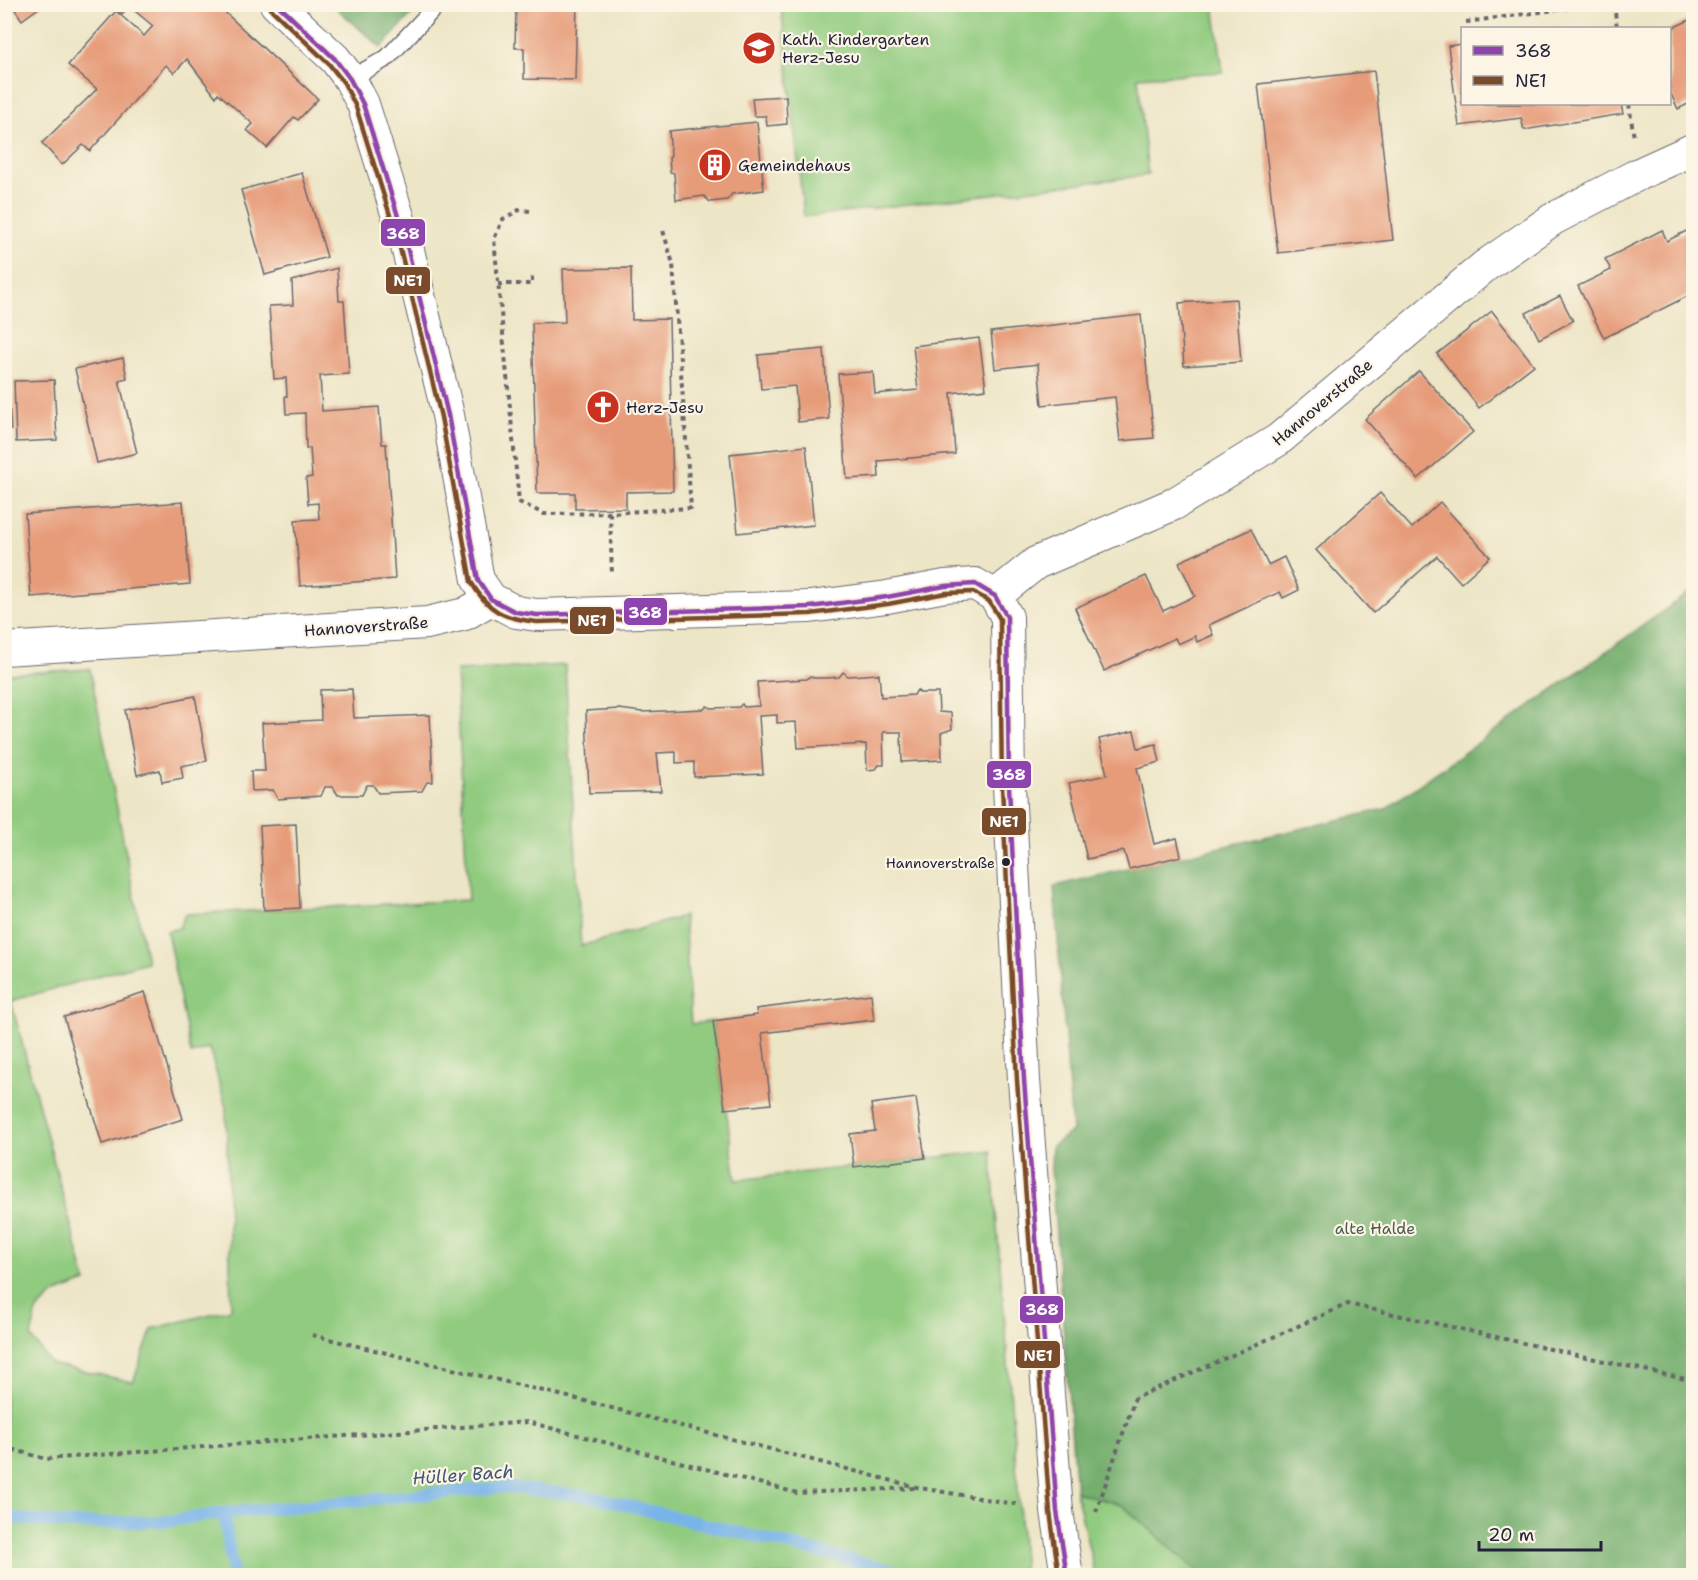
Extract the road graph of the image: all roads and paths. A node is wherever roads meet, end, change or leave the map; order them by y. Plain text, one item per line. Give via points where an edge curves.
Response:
1 (276, 4) edge
2 (438, 4) edge
3 (1600, 4) edge
4 (1614, 4) edge
5 (1466, 22) dead end
6 (1617, 27) edge
7 (350, 79) junction
8 (1694, 149) edge
9 (530, 211) dead end
10 (662, 227) dead end
11 (532, 277) dead end
12 (498, 284) junction
13 (610, 513) junction
14 (612, 576) dead end
15 (995, 596) junction
16 (491, 599) junction
17 (4, 649) edge
18 (312, 1335) dead end
19 (1694, 1381) edge
20 (4, 1447) edge
21 (920, 1488) junction
22 (1057, 1511) junction
23 (1066, 1567) edge

1 - 7 street via 335,59
2 - 7 lane via 387,58
3 - 5 path
4 - 6 path
7 - 16 street via 363,104 406,242 448,415 478,580
8 - 15 street, Hannoverstraße via 1553,219 1485,266 1278,440 1174,504 1036,563
9 - 12 path via 519,210 503,219 494,239
10 - 13 path via 673,264 691,508
11 - 12 path via 532,284
12 - 13 path via 519,502 544,514
13 - 14 path
15 - 16 street via 975,584 810,607 537,615 516,612
15 - 22 street via 1007,616 1009,786 1022,1045
16 - 17 street, Hannoverstraße via 465,614 427,623
18 - 21 path
19 - 22 path via 1348,1304 1134,1398 1095,1515
20 - 21 path via 46,1459 528,1422 797,1493
21 - 22 path
22 - 23 street

